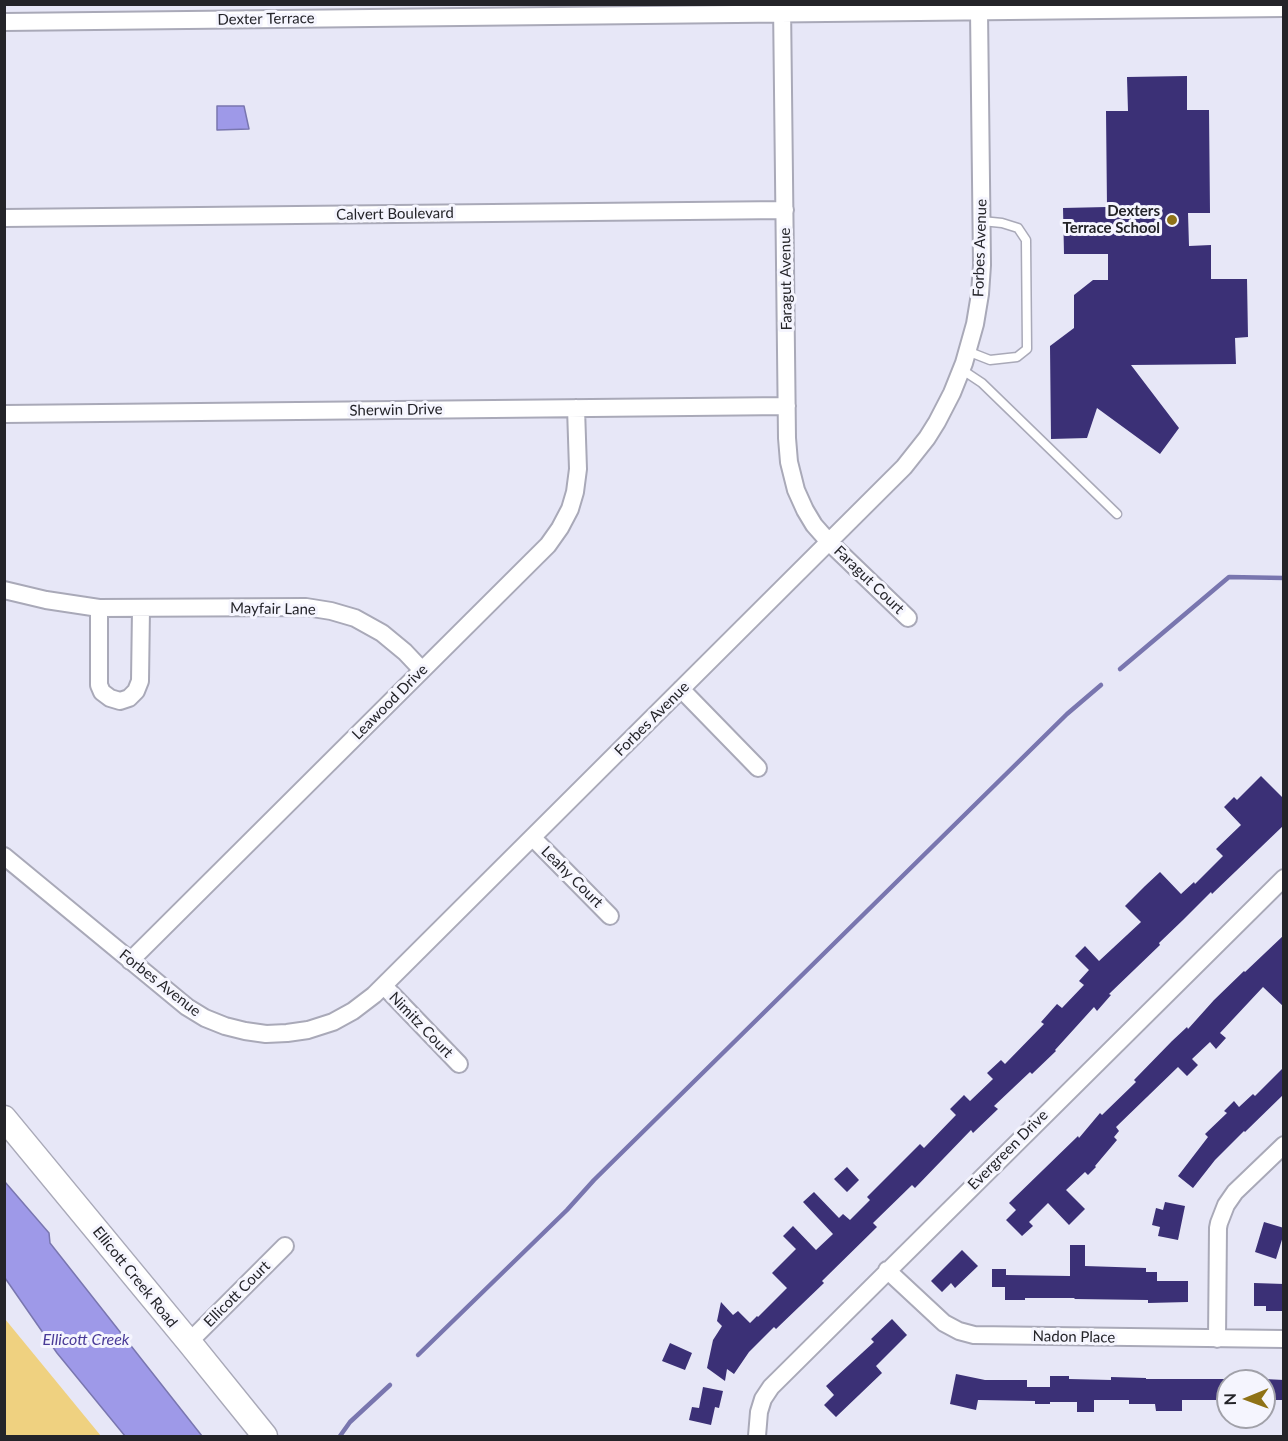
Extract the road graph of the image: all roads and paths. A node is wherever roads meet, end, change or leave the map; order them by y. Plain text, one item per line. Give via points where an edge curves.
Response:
1 (1284, 8) edge
2 (782, 9) edge
3 (314, 11) edge
4 (979, 11) junction
5 (4, 22) edge
6 (785, 210) junction
7 (4, 218) edge
8 (982, 221) junction
9 (967, 351) junction
10 (961, 369) junction
11 (787, 406) junction
12 (576, 408) junction
13 (4, 414) edge
14 (1117, 514) dead end
15 (829, 542) junction
16 (4, 590) edge
17 (99, 608) junction
18 (141, 609) junction
19 (908, 618) dead end
20 (422, 670) junction
21 (681, 689) junction
22 (758, 768) dead end
23 (533, 838) junction
24 (4, 856) edge
25 (1284, 878) edge
26 (610, 916) dead end
27 (130, 960) junction
28 (384, 986) junction
29 (459, 1064) dead end
30 (4, 1118) edge
31 (1284, 1145) edge
32 (285, 1246) dead end
33 (887, 1270) junction
34 (1217, 1339) junction
35 (1284, 1339) edge
36 (189, 1342) junction
37 (265, 1437) edge
38 (757, 1437) edge

1 - 4 street, Dexter Terrace
2 - 3 street, Dexter Terrace
2 - 4 street, Dexter Terrace
2 - 6 street, Faragut Avenue
3 - 5 street, Dexter Terrace
4 - 8 street, Forbes Avenue
6 - 7 street, Calvert Boulevard
6 - 11 street, Faragut Avenue
8 - 9 street, Forbes Avenue via 980,294
8 - 9 lane via 1018,228 1026,240 1027,349 1017,357 990,360
9 - 10 street, Forbes Avenue
10 - 14 lane via 982,383
10 - 15 street, Forbes Avenue via 937,422 910,460
11 - 12 street, Sherwin Drive
11 - 15 street, Faragut Avenue via 789,462 796,490 814,525
12 - 13 street, Sherwin Drive
12 - 20 street, Leawood Drive via 575,492 560,528 548,545
15 - 19 street, Faragut Court
15 - 21 street, Forbes Avenue
16 - 17 street, Mayfair Lane
17 - 18 street, Mayfair Lane
17 - 18 street via 99,685 102,692 120,701 136,691 140,681
18 - 20 street, Mayfair Lane via 331,610 382,633
20 - 27 street, Leawood Drive
21 - 22 street
21 - 23 street, Forbes Avenue
23 - 26 street, Leahy Court
23 - 28 street, Forbes Avenue
24 - 27 street, Forbes Avenue
25 - 33 street, Evergreen Drive
27 - 28 street, Forbes Avenue via 205,1018 256,1032 287,1033 333,1022
28 - 29 street, Nimitz Court
30 - 36 street, Ellicott Creek Road
31 - 34 street via 1235,1192 1219,1222
32 - 36 street, Ellicott Court
33 - 34 street, Nadon Place via 944,1323 974,1335
33 - 38 street, Evergreen Drive via 771,1387 759,1412
34 - 35 street, Nadon Place
36 - 37 street, Ellicott Creek Road

